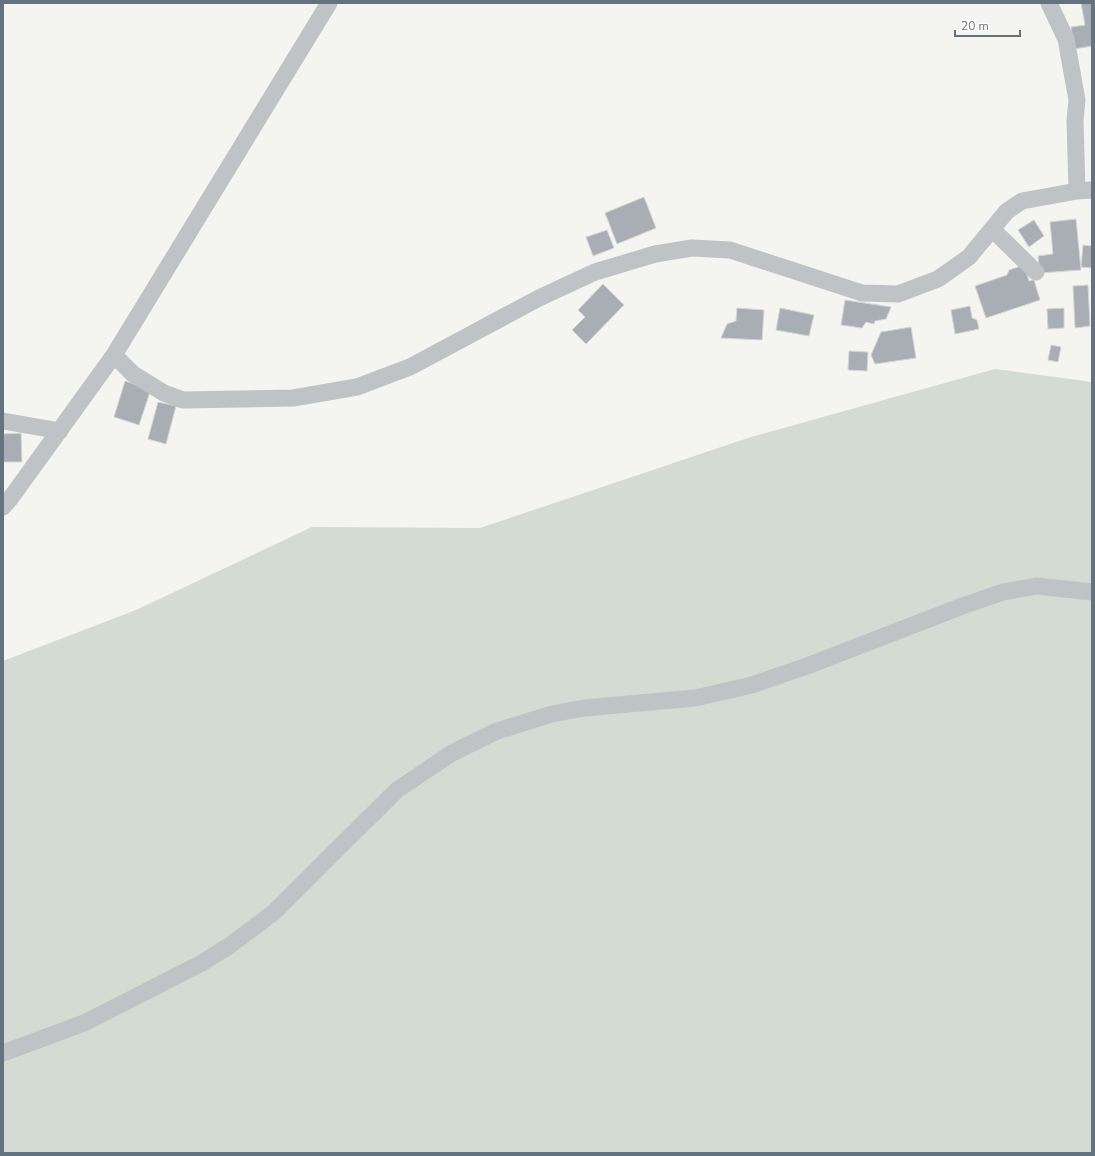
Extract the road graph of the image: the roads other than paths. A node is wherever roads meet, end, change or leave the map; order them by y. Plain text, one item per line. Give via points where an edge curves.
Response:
1 (329, 3) edge
2 (1049, 3) edge
3 (1085, 190) edge
4 (992, 228) junction
5 (1036, 272) dead end
6 (114, 355) junction
7 (3, 421) edge
8 (60, 431) junction
9 (3, 507) edge
10 (1092, 592) edge
11 (3, 1052) edge

1 - 6 street
2 - 3 street via 1066,38 1077,100 1075,120
3 - 4 street via 1022,201 1007,211
4 - 5 street
4 - 6 street via 969,257 938,279 898,294 862,293 730,250 692,248 655,254 595,272 539,298 410,367 357,387 293,398 183,400 164,393 133,374
6 - 8 street
7 - 8 street
8 - 9 street
10 - 11 street via 1037,586 1003,592 752,685 695,698 584,708 552,714 497,731 452,753 397,790 273,912 229,946 200,964 84,1023

